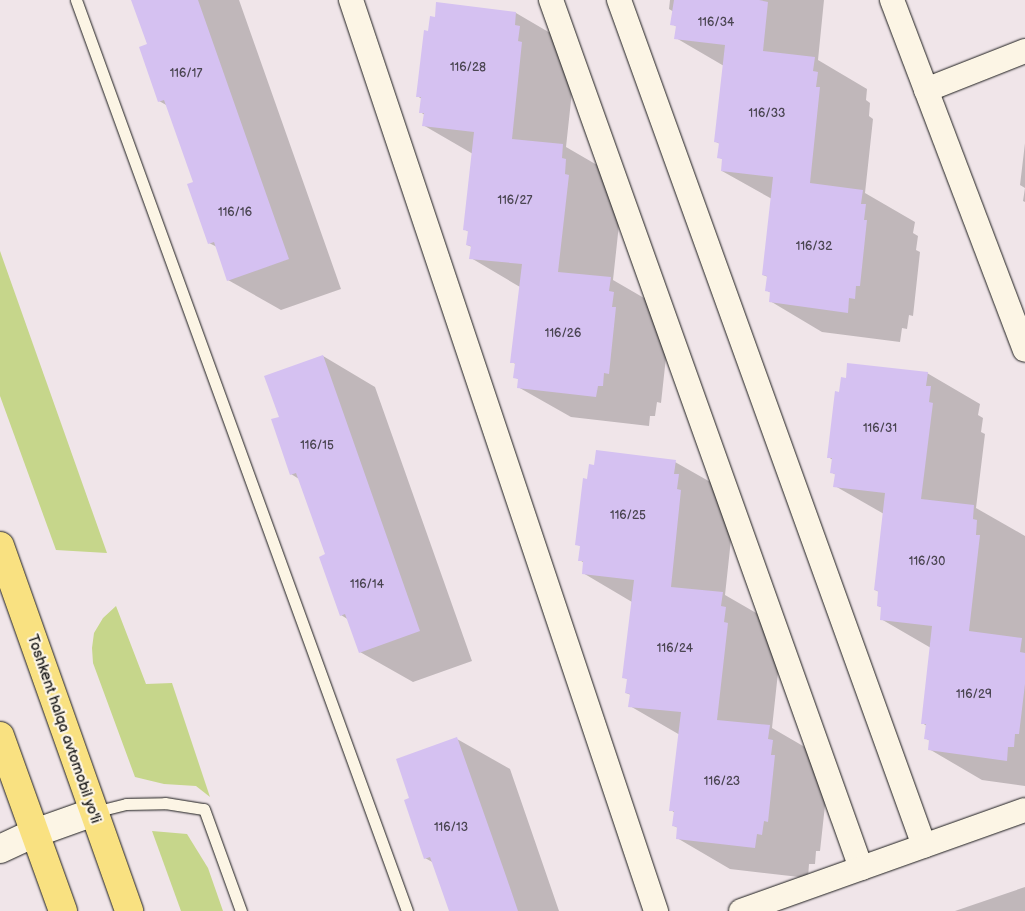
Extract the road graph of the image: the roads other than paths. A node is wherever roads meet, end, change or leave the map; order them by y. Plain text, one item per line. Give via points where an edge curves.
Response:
1 (76, 0) edge
2 (351, 0) edge
3 (551, 0) edge
4 (619, 0) edge
5 (892, 0) edge
6 (1025, 51) edge
7 (926, 90) junction
8 (1025, 350) edge
9 (0, 546) edge
10 (0, 736) edge
11 (1025, 810) edge
12 (94, 812) junction
13 (35, 833) junction
14 (924, 846) junction
15 (0, 849) edge
16 (861, 868) junction
17 (63, 911) edge
18 (129, 911) edge
19 (240, 911) edge
20 (407, 911) edge
21 (656, 911) edge
22 (741, 911) edge

1 - 20 lane
2 - 21 street
3 - 16 street
4 - 14 street
5 - 7 street
6 - 7 street
7 - 8 street
9 - 12 highway, Toshkent halqa avtomobil yo'li
10 - 13 highway
11 - 14 street
12 - 13 street
12 - 18 highway, Toshkent halqa avtomobil yo'li
12 - 19 lane via 126,804 165,803 204,809
13 - 15 street
13 - 17 highway
14 - 16 street
16 - 22 street

